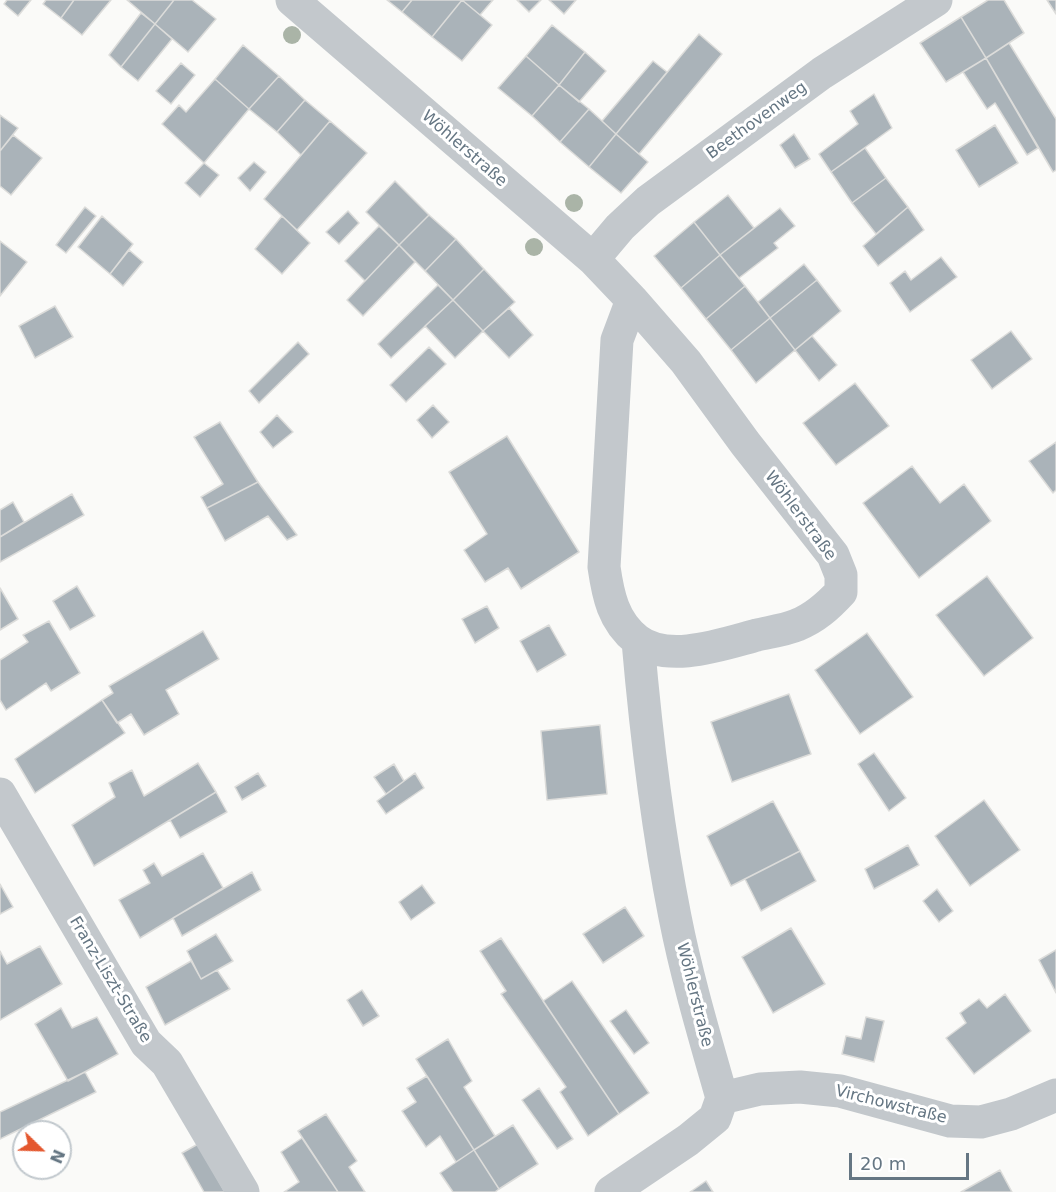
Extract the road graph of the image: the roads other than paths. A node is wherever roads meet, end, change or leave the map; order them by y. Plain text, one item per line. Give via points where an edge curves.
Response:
1 (292, 0) edge
2 (936, 0) edge
3 (593, 259) junction
4 (633, 300) junction
5 (638, 641) junction
6 (0, 794) edge
7 (1056, 1095) edge
8 (722, 1098) junction
9 (243, 1192) edge
10 (611, 1192) edge

1 - 3 street, Wöhlerstraße
2 - 3 street, Beethovenweg via 822,73 648,201
3 - 4 street, Wöhlerstraße
4 - 5 street via 617,340 604,567 608,597 620,622
4 - 5 street, Wöhlerstraße via 686,362 832,555 841,575 841,592 824,610 798,625 686,651 661,650
5 - 8 street, Wöhlerstraße via 662,845 675,918
6 - 9 street, Franz-Liszt-Straße via 146,1043 167,1063
7 - 8 street, Virchowstraße via 981,1122 950,1121 840,1091 800,1087 760,1089
8 - 10 street via 715,1118

